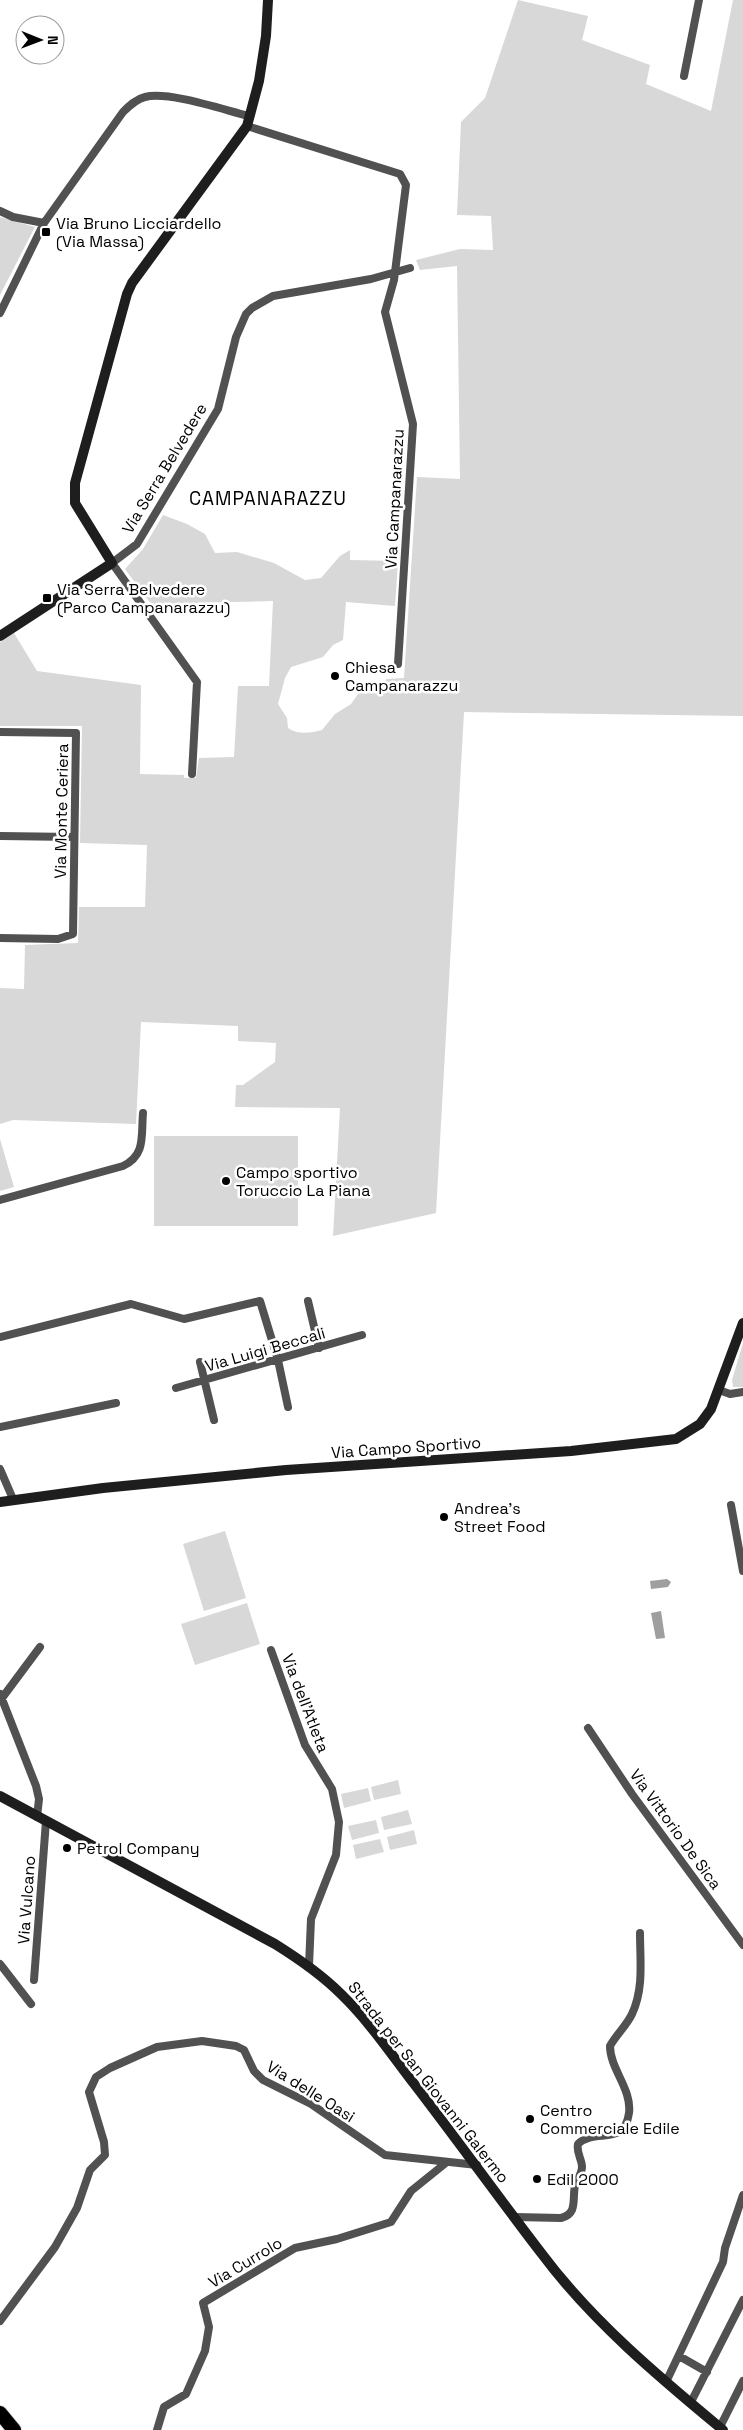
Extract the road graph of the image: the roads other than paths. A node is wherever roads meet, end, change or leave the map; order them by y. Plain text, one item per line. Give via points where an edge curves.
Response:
1 (268, 0) edge
2 (699, 0) edge
3 (684, 76) dead end
4 (248, 121) junction
5 (0, 211) edge
6 (44, 223) junction
7 (410, 268) dead end
8 (394, 273) junction
9 (0, 313) edge
10 (112, 563) junction
11 (1, 632) edge
12 (398, 664) dead end
13 (0, 732) edge
14 (192, 774) dead end
15 (0, 836) edge
16 (74, 837) junction
17 (0, 938) edge
18 (143, 1113) dead end
19 (0, 1200) edge
20 (308, 1301) dead end
21 (743, 1323) edge
22 (362, 1335) dead end
23 (0, 1337) edge
24 (740, 1338) edge
25 (319, 1348) junction
26 (278, 1360) junction
27 (200, 1362) dead end
28 (204, 1381) junction
29 (176, 1388) dead end
30 (719, 1390) junction
31 (743, 1392) edge
32 (116, 1403) dead end
33 (288, 1407) dead end
34 (214, 1420) dead end
35 (0, 1427) edge
36 (0, 1469) edge
37 (13, 1499) junction
38 (0, 1502) edge
39 (731, 1505) dead end
40 (743, 1571) edge
41 (40, 1647) dead end
42 (271, 1650) dead end
43 (1, 1696) edge
44 (588, 1728) dead end
45 (0, 1796) edge
46 (41, 1819) junction
47 (640, 1933) dead end
48 (743, 1945) edge
49 (0, 1964) edge
50 (309, 1966) junction
51 (34, 1980) dead end
52 (31, 2004) dead end
53 (447, 2162) junction
54 (477, 2165) junction
55 (743, 2195) edge
56 (515, 2217) junction
57 (743, 2300) edge
58 (0, 2322) edge
59 (679, 2356) junction
60 (707, 2372) junction
61 (743, 2381) edge
62 (666, 2382) junction
63 (691, 2402) junction
64 (0, 2413) edge
65 (721, 2428) edge
66 (14, 2430) edge
67 (157, 2430) edge

1 - 4 street via 259,80
2 - 3 street
4 - 6 street, Via Campanarazzu via 180,100 155,96 139,99 123,112
4 - 8 street, Via Campanarazzu via 400,174 406,185
4 - 10 street via 127,294 75,484 75,504
5 - 6 street via 14,218
6 - 9 street, Via Campanarazzu
7 - 8 street, Via Serra Belvedere
8 - 10 street, Via Serra Belvedere via 273,296 246,314 236,337 218,409 137,544
8 - 12 street, Via Campanarazzu via 385,312 413,424
10 - 11 street, Via Serra Belvedere
10 - 14 street via 197,682
13 - 16 street, Via Monte Ceriera via 76,733
15 - 16 street
16 - 17 street, Via Monte Ceriera via 73,934 58,939
18 - 19 street via 139,1153 134,1161
20 - 25 street
21 - 24 street, Via Campo Sportivo
22 - 25 street, Via Luigi Beccali
23 - 26 street via 131,1304 184,1319 260,1301
24 - 30 street, Via Campo Sportivo
25 - 26 street, Via Luigi Beccali
26 - 28 street, Via Luigi Beccali
26 - 33 street
27 - 28 street
28 - 29 street, Via Luigi Beccali
28 - 34 street
30 - 31 street via 730,1394
30 - 37 street, Via Campo Sportivo via 700,1424 676,1440 571,1451 286,1470
32 - 35 street
36 - 37 street
37 - 38 street, Via Campo Sportivo
39 - 40 street
41 - 43 street
42 - 50 street, Via dell'Atleta via 305,1745 332,1789 339,1822 336,1855 311,1918
43 - 46 street, Via Vulcano via 36,1786
44 - 48 street, Via Vittorio De Sica via 632,1794
45 - 46 street, Strada per San Giovanni Galermo
46 - 50 street, Strada per San Giovanni Galermo via 275,1944
46 - 51 street, Via Vulcano
47 - 56 street via 640,1984 636,2003 630,2019 610,2046 628,2099 627,2121 623,2130 616,2134 584,2139 578,2144 582,2168 575,2186 573,2208 568,2216
49 - 52 street
50 - 54 street, Strada per San Giovanni Galermo via 354,2007
53 - 54 street, Via delle Oasi
53 - 58 street, Via delle Oasi via 385,2155 311,2104 263,2080 254,2071 244,2050 236,2046 202,2041 157,2047 96,2077 88,2092 105,2155 90,2170 76,2208 56,2247
53 - 67 street, Via Currolo via 411,2192 391,2222 295,2248 203,2303 209,2327 204,2351 186,2394 164,2407
54 - 56 street, Strada per San Giovanni Galermo
55 - 59 street via 723,2262
56 - 62 street, Strada per San Giovanni Galermo via 543,2256 583,2301
57 - 60 street
59 - 60 street
59 - 62 street
60 - 63 street
61 - 65 street
62 - 63 street, Strada per San Giovanni Galermo
63 - 65 street, Strada per San Giovanni Galermo
64 - 66 highway

